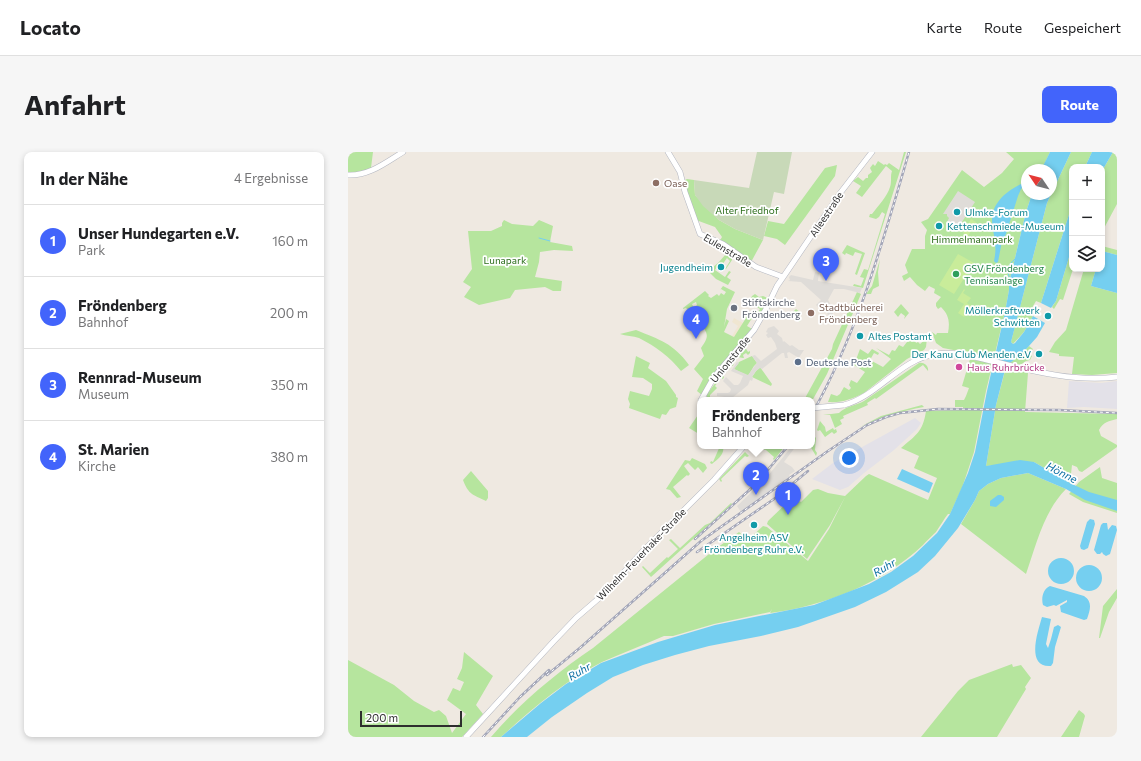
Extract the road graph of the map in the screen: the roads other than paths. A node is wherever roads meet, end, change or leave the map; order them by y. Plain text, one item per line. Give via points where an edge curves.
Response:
1 (403, 152) edge
2 (668, 152) edge
3 (872, 152) edge
4 (348, 175) edge
5 (771, 273) junction
6 (783, 277) junction
7 (777, 286) junction
8 (1117, 377) edge
9 (703, 397) edge
10 (815, 408) edge
11 (741, 449) edge
12 (466, 737) edge

1 - 4 main road via 366,173
2 - 5 main road, Eulenstraße via 680,172 700,234 723,244 756,267
3 - 6 main road, Alleestraße via 841,192
5 - 6 main road, Eulenstraße
5 - 7 main road
6 - 7 main road, Unionstraße
7 - 9 main road, Unionstraße via 754,330 714,377
8 - 10 main road, bridge via 1080,378 1047,374 953,353 938,353 921,357 909,364 862,398 844,405
11 - 12 main road, Wilhelm-Feuerhake-Straße via 605,593 576,618

